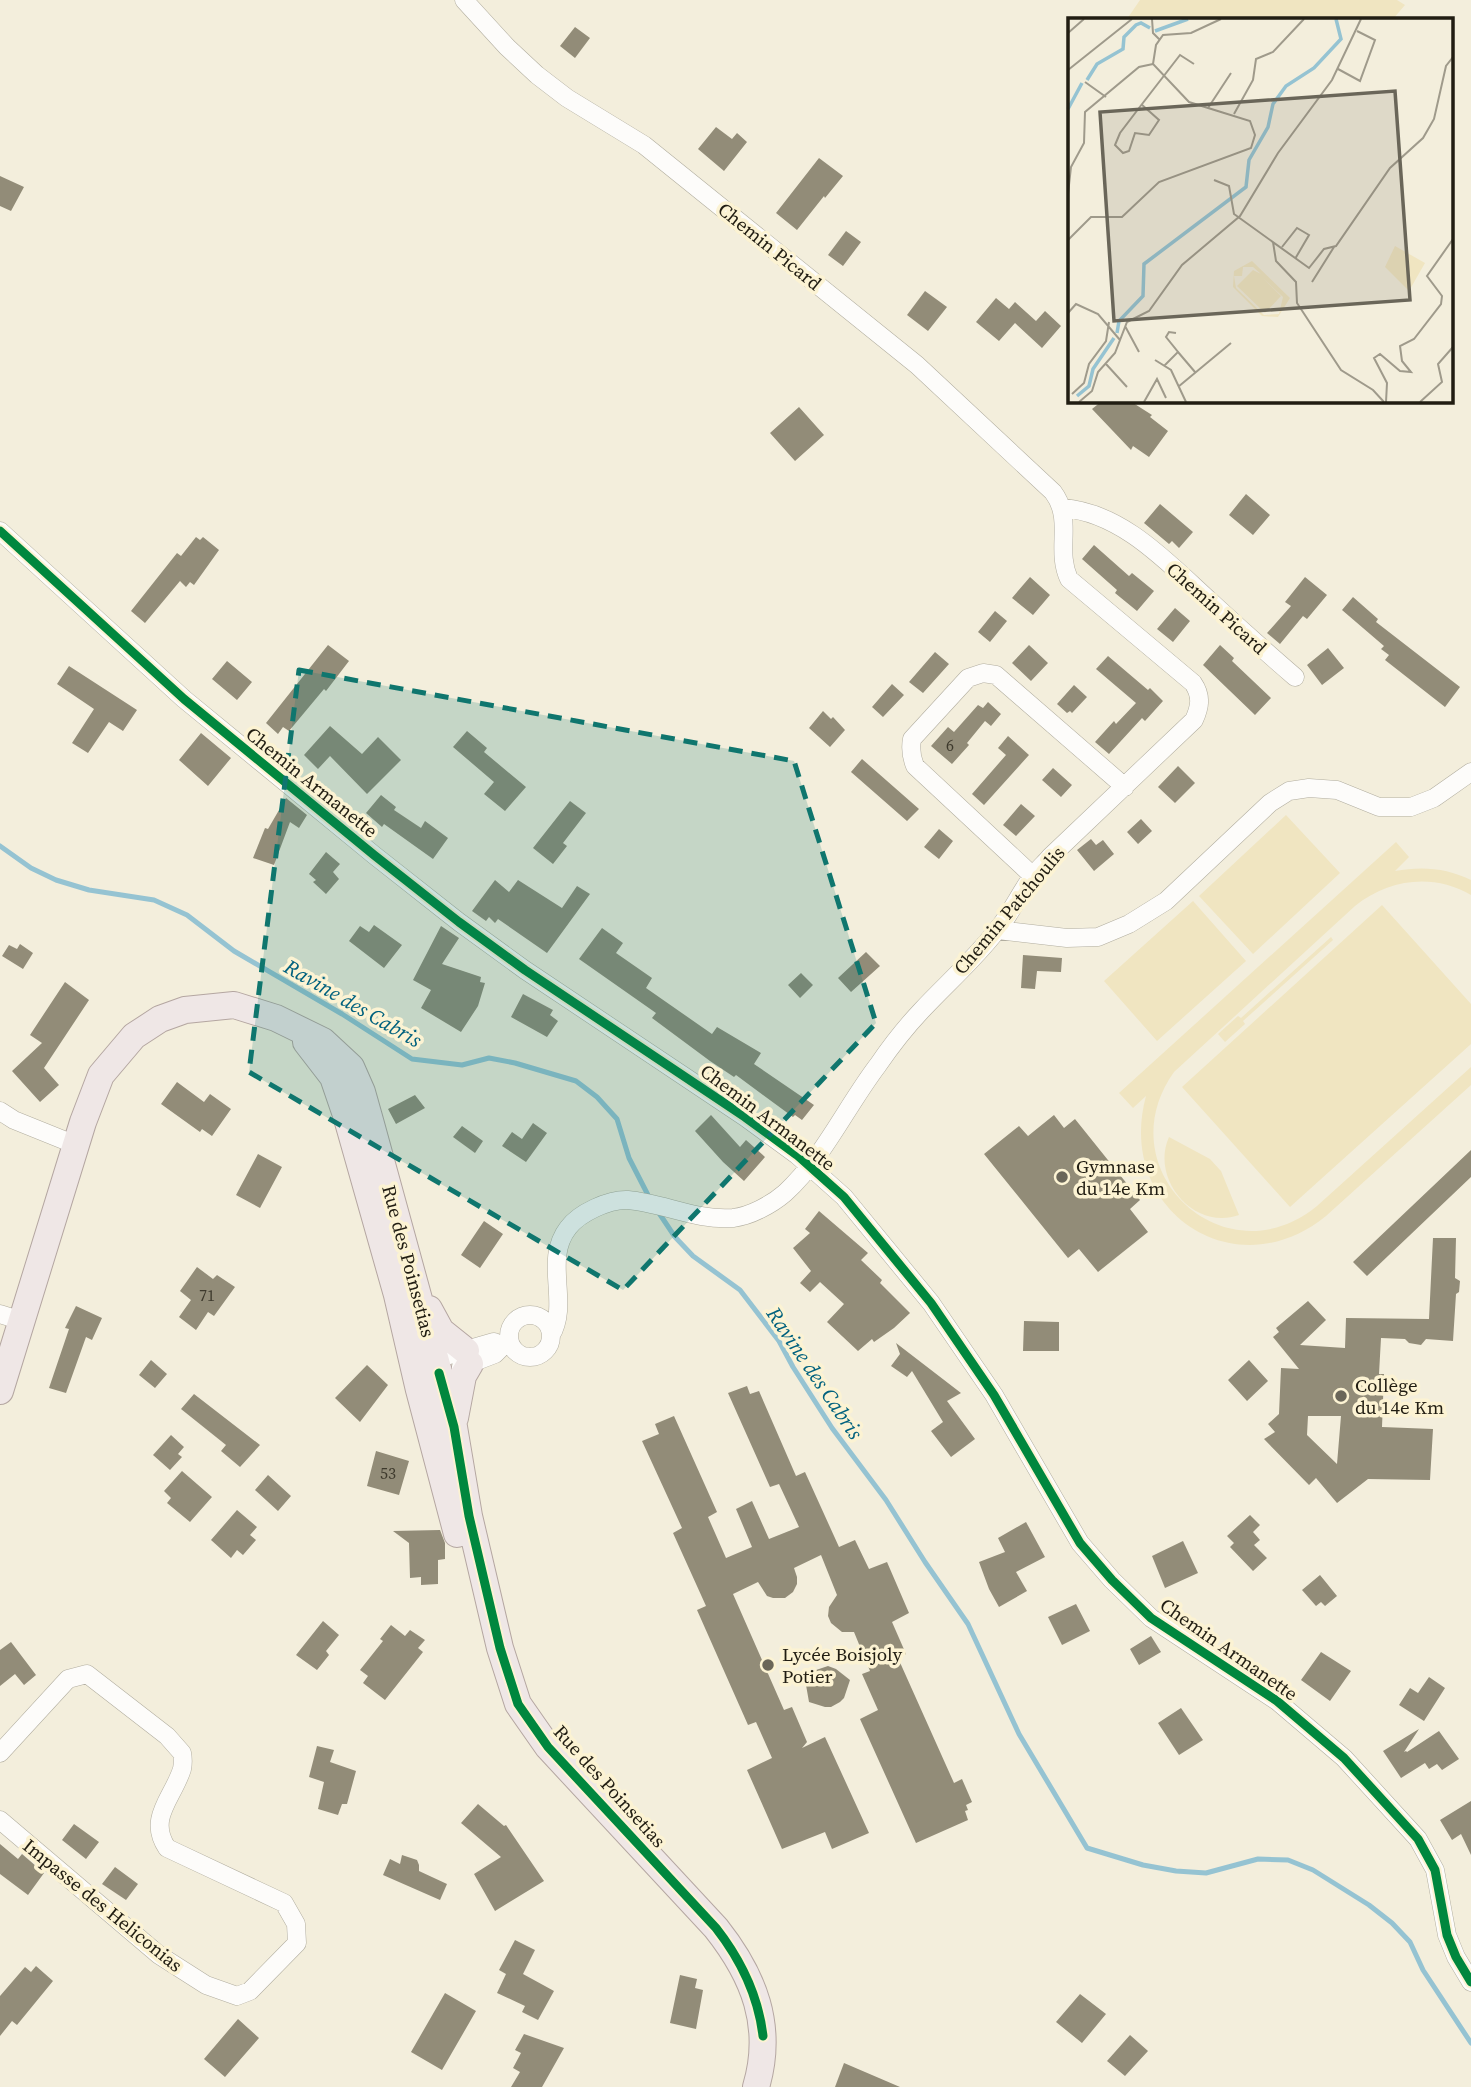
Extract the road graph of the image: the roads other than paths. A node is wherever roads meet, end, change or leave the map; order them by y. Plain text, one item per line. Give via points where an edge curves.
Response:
1 (464, 0) edge
2 (1062, 508) junction
3 (0, 531) edge
4 (1295, 677) dead end
5 (1471, 772) edge
6 (1125, 787) junction
7 (1033, 876) junction
8 (998, 930) junction
9 (0, 1111) edge
10 (75, 1145) junction
11 (810, 1167) junction
12 (556, 1280) junction
13 (405, 1285) junction
14 (533, 1315) junction
15 (11, 1317) edge
16 (551, 1335) junction
17 (506, 1345) junction
18 (468, 1358) junction
19 (430, 1372) junction
20 (0, 1391) edge
21 (454, 1427) junction
22 (0, 1753) edge
23 (0, 1820) edge
24 (748, 1978) junction
25 (1471, 1982) edge
26 (756, 2087) edge

1 - 2 street, Chemin Picard via 537,75 644,145 917,365 1053,492
2 - 4 street, Chemin Picard via 1086,511 1145,544
2 - 6 street, Chemin Patchoulis via 1062,556 1069,579 1194,683 1199,692 1194,720
3 - 11 street, Chemin Armanette via 184,699 448,914 745,1116
5 - 8 street via 1434,798 1410,807 1379,807 1337,790 1289,791 1270,803 1166,901 1129,924 1098,937
6 - 7 street, Chemin Patchoulis
6 - 7 street via 996,675 968,678 912,739 912,759
7 - 8 street, Chemin Patchoulis
8 - 11 street, Chemin Patchoulis via 918,1013 857,1093
9 - 10 street
10 - 13 main road, Rue des Poinsetias via 101,1075 134,1035 186,1010 234,1005 276,1018 323,1041 351,1067 362,1092
10 - 15 main road, Rue des Poinsetias
11 - 12 street, Chemin Patchoulis via 767,1206 734,1218 626,1200 596,1207 566,1229
11 - 25 street, Chemin Armanette via 844,1196 931,1303 994,1395 1080,1543 1112,1580 1151,1618 1277,1701 1334,1749 1418,1839 1436,1870 1447,1935
12 - 14 street
12 - 16 street via 559,1296
13 - 18 main road
13 - 19 main road, Rue des Poinsetias
14 - 16 street via 548,1325
14 - 17 street via 512,1324
15 - 20 main road, Rue des Poinsetias
16 - 17 street via 538,1356 523,1357
17 - 18 street via 495,1354
18 - 19 street
18 - 21 main road
19 - 21 main road, Rue des Poinsetias
19 - 24 main road, Rue des Poinsetias via 500,1697 516,1728 538,1762
21 - 24 main road, Rue des Poinsetias via 469,1516 518,1704 548,1747 716,1928
22 - 23 street, Impasse des Heliconias via 68,1679 87,1674 183,1752 183,1768 159,1825 159,1836 167,1848 284,1903 296,1924 297,1943 250,1991 237,1996 206,1985 159,1955
24 - 26 main road, Rue des Poinsetias via 761,2012 763,2036

